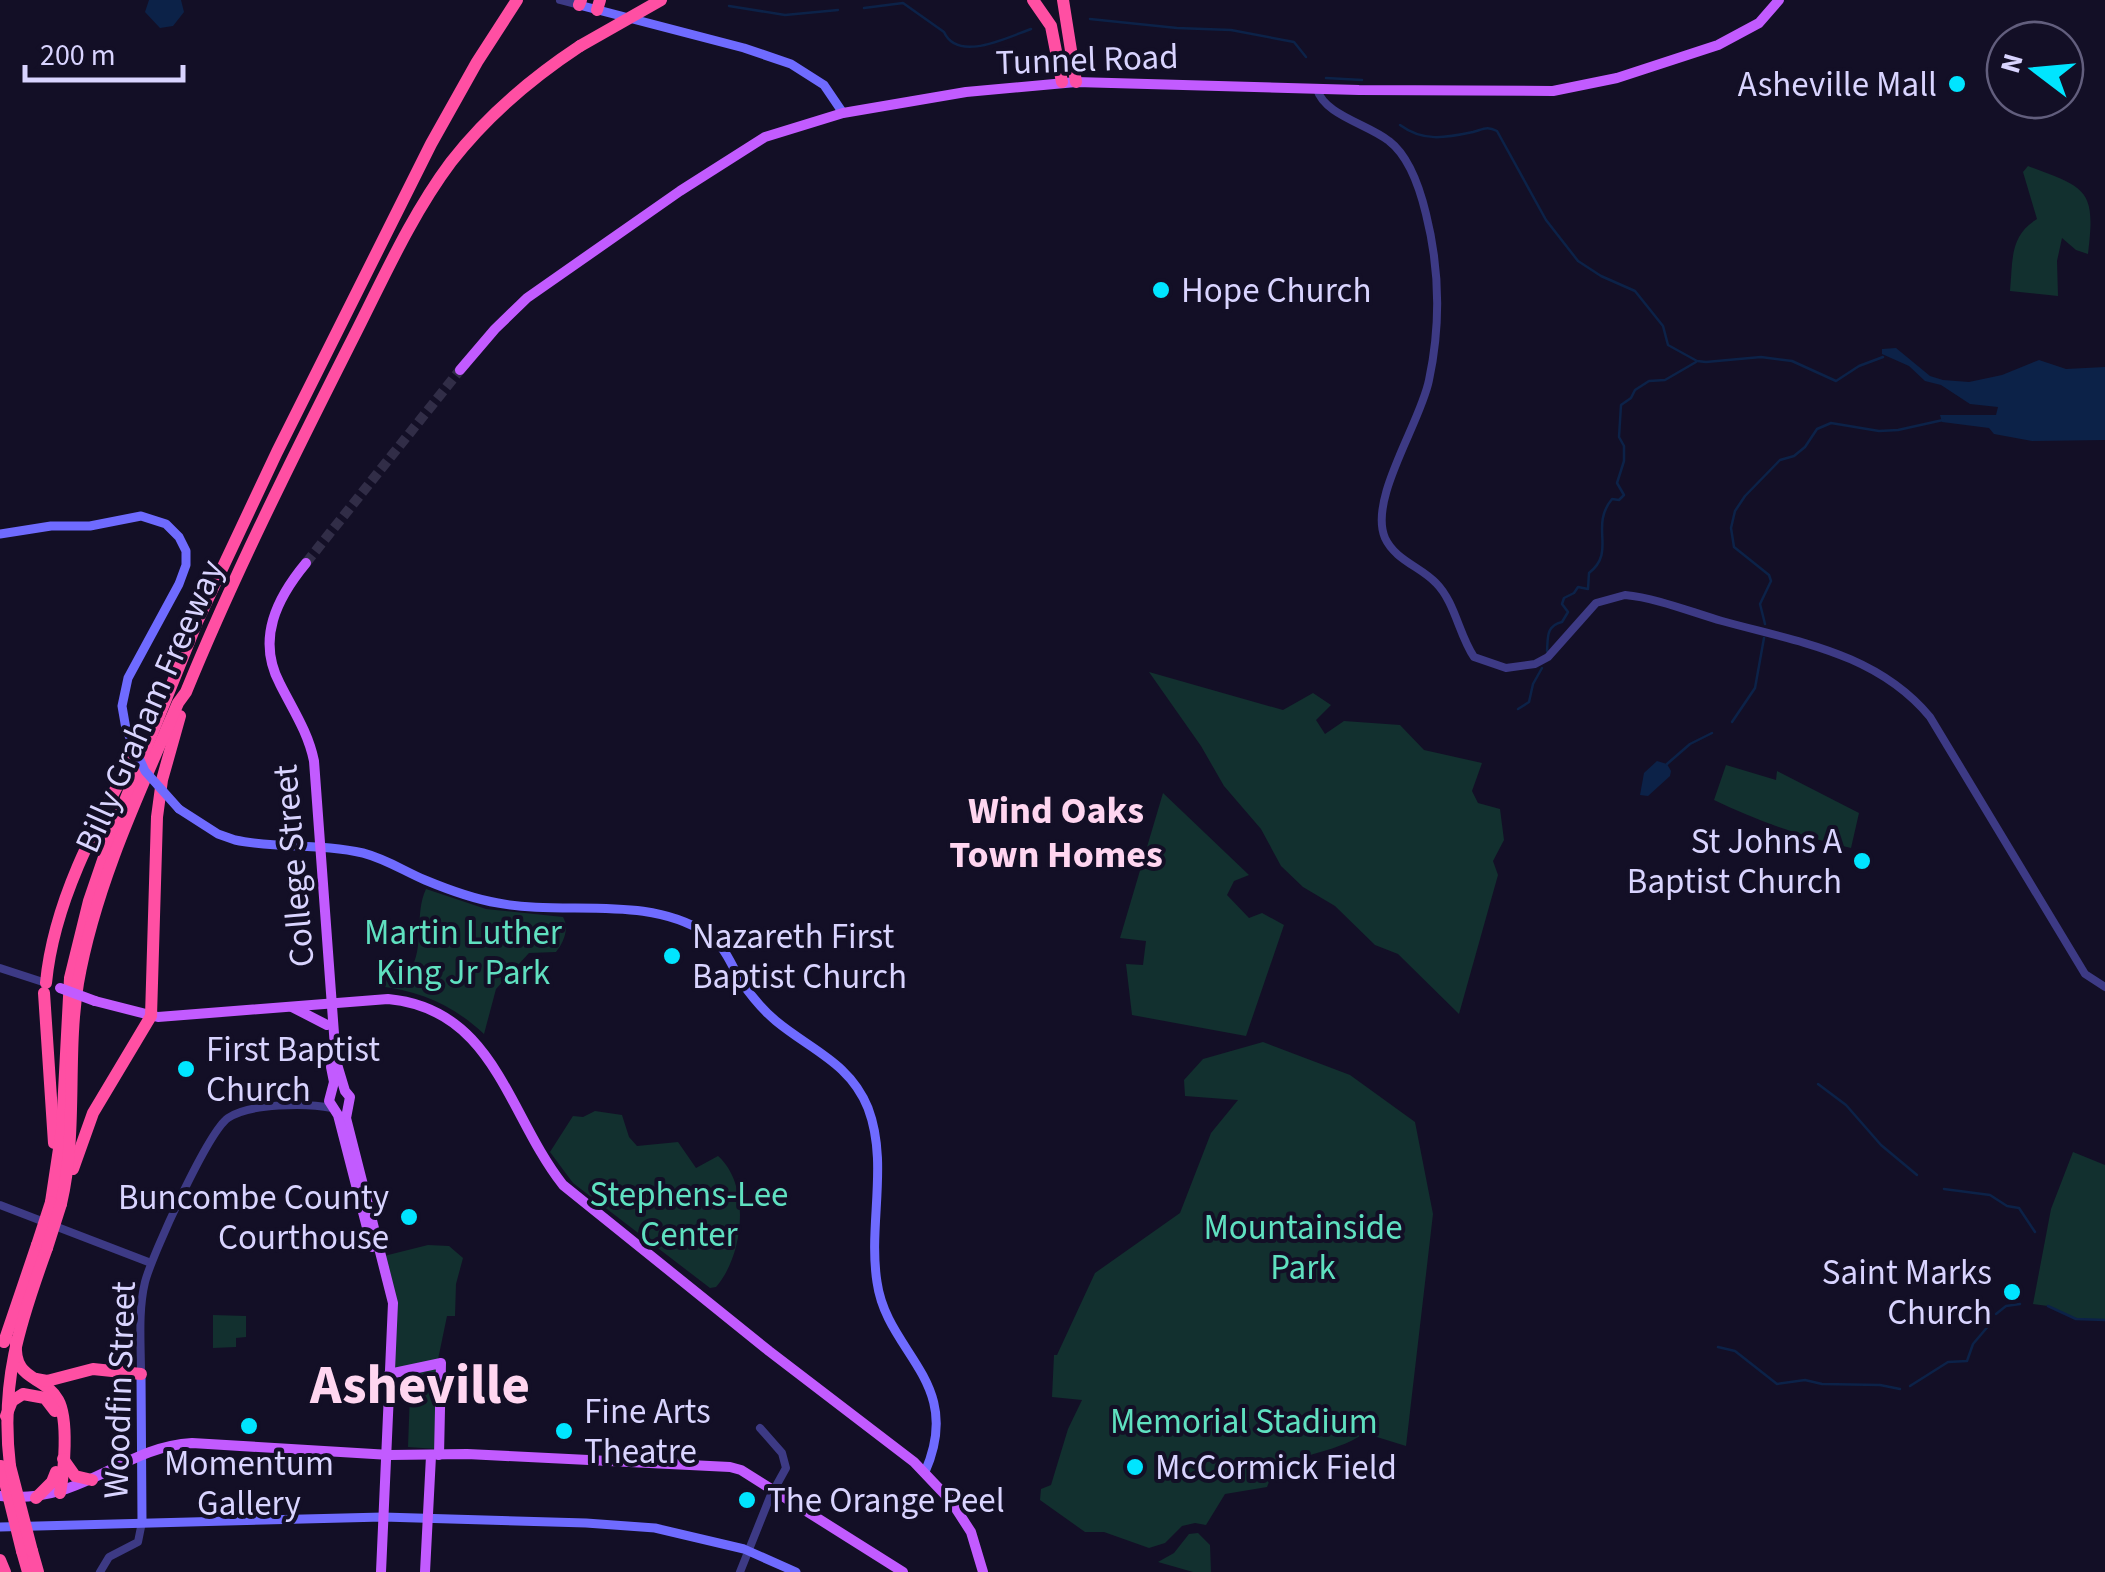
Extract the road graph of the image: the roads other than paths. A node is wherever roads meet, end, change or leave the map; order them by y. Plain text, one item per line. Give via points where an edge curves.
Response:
1 (517, 0) edge
2 (560, 0) edge
3 (661, 0) edge
4 (1033, 0) edge
5 (1063, 0) edge
6 (1779, 0) edge
7 (580, 3) edge
8 (599, 5) edge
9 (1069, 82) junction
10 (1317, 90) junction
11 (844, 112) junction
12 (460, 370) tunnel mouth
13 (0, 534) edge
14 (306, 563) tunnel mouth
15 (196, 622) junction
16 (186, 692) junction
17 (321, 848) junction
18 (0, 968) edge
19 (2105, 987) edge
20 (45, 988) junction
21 (332, 1002) junction
22 (291, 1006) junction
23 (150, 1016) junction
24 (327, 1026) junction
25 (337, 1101) junction
26 (58, 1196) junction
27 (0, 1205) edge
28 (42, 1247) junction
29 (152, 1262) junction
30 (18, 1297) junction
31 (19, 1325) junction
32 (0, 1327) edge
33 (0, 1354) edge
34 (141, 1374) junction
35 (389, 1374) junction
36 (31, 1378) junction
37 (760, 1428) dead end
38 (385, 1455) junction
39 (435, 1455) junction
40 (142, 1457) junction
41 (4, 1462) edge
42 (59, 1465) junction
43 (925, 1472) junction
44 (92, 1480) junction
45 (775, 1491) junction
46 (60, 1493) junction
47 (4, 1494) edge
48 (36, 1498) junction
49 (383, 1517) junction
50 (428, 1518) junction
51 (142, 1522) junction
52 (0, 1527) edge
53 (749, 1552) junction
54 (0, 1560) edge
55 (36, 1571) edge
56 (5, 1572) edge
57 (100, 1572) edge
58 (381, 1572) edge
59 (425, 1572) edge
60 (740, 1572) edge
61 (796, 1572) edge
62 (903, 1572) edge
63 (982, 1572) edge

1 - 15 highway, Billy Graham Freeway via 431,144
2 - 7 street
3 - 16 highway, Billy Graham Freeway, bridge via 580,46 498,111 433,189 325,394
4 - 9 highway via 1052,26
5 - 9 highway via 1071,32
6 - 10 main road, Tunnel Road via 1734,38 1596,84 1507,92
7 - 8 main road
8 - 11 main road via 791,64 824,85
9 - 10 main road, Tunnel Road
9 - 11 main road, Tunnel Road
10 - 19 street via 1321,101 1393,144 1426,212 1439,325 1428,384 1381,520 1392,550 1438,584 1474,657 1506,668 1535,664 1596,603 1628,595 1868,665 1930,717 2085,974
11 - 12 main road, Tunnel Road via 765,137 677,193 527,298
13 - 17 main road, bridge via 141,516 166,524 186,557 183,574 128,678 122,706 145,771 179,810 234,839
14 - 17 main road, College Street via 281,597 270,638 276,675 312,749
15 - 20 highway via 77,870
15 - 26 highway, Billy Graham Freeway via 109,841 74,953
16 - 23 highway via 162,780 155,837
16 - 26 highway, Billy Graham Freeway via 106,880 84,956 71,1129
17 - 21 main road, College Street
17 - 43 main road via 385,860 444,888 498,903 645,911 692,926 720,944 770,1015 840,1066 861,1093 873,1126 878,1290 932,1396 935,1441
18 - 20 street
20 - 23 main road, bridge
20 - 26 highway
21 - 22 main road
21 - 24 main road, College Street
21 - 25 main road, College Street
21 - 43 main road via 410,1002 465,1032 488,1056 544,1158 573,1195
22 - 23 main road
22 - 24 main road
23 - 26 highway via 93,1113
24 - 25 main road, College Street
25 - 29 street, Woodfin Street via 240,1111 228,1118 210,1140
25 - 35 main road, College Street via 393,1302
26 - 28 highway, Billy Graham Freeway, bridge
27 - 29 street
28 - 30 highway, Billy Graham Freeway
28 - 31 highway, Billy Graham Freeway
29 - 34 street, Woodfin Street via 143,1293
30 - 32 highway
30 - 33 highway, Billy Graham Freeway
31 - 36 highway via 15,1352
31 - 41 highway, Billy Graham Freeway via 2,1390
34 - 36 highway via 92,1369 47,1381
34 - 40 main road, Woodfin Street
35 - 38 main road, College Street
35 - 39 main road via 441,1363
36 - 42 highway via 61,1404
37 - 45 street via 785,1460
38 - 39 main road
38 - 40 main road via 192,1443
38 - 49 main road, College Street
39 - 45 main road via 730,1468
39 - 50 main road
40 - 44 main road
40 - 51 main road, Woodfin Street
41 - 42 highway via 6,1416 22,1394 54,1405
41 - 55 highway, Billy Graham Freeway, bridge
42 - 44 highway
42 - 46 highway
42 - 48 highway
43 - 63 main road via 971,1532
44 - 46 main road
45 - 53 street
45 - 62 main road
46 - 48 main road
47 - 48 main road
49 - 50 main road
49 - 51 main road
49 - 58 main road, College Street
50 - 53 main road via 653,1527
50 - 59 main road
51 - 52 main road
51 - 57 street via 138,1542 110,1556
53 - 60 street
53 - 61 main road
54 - 56 highway

